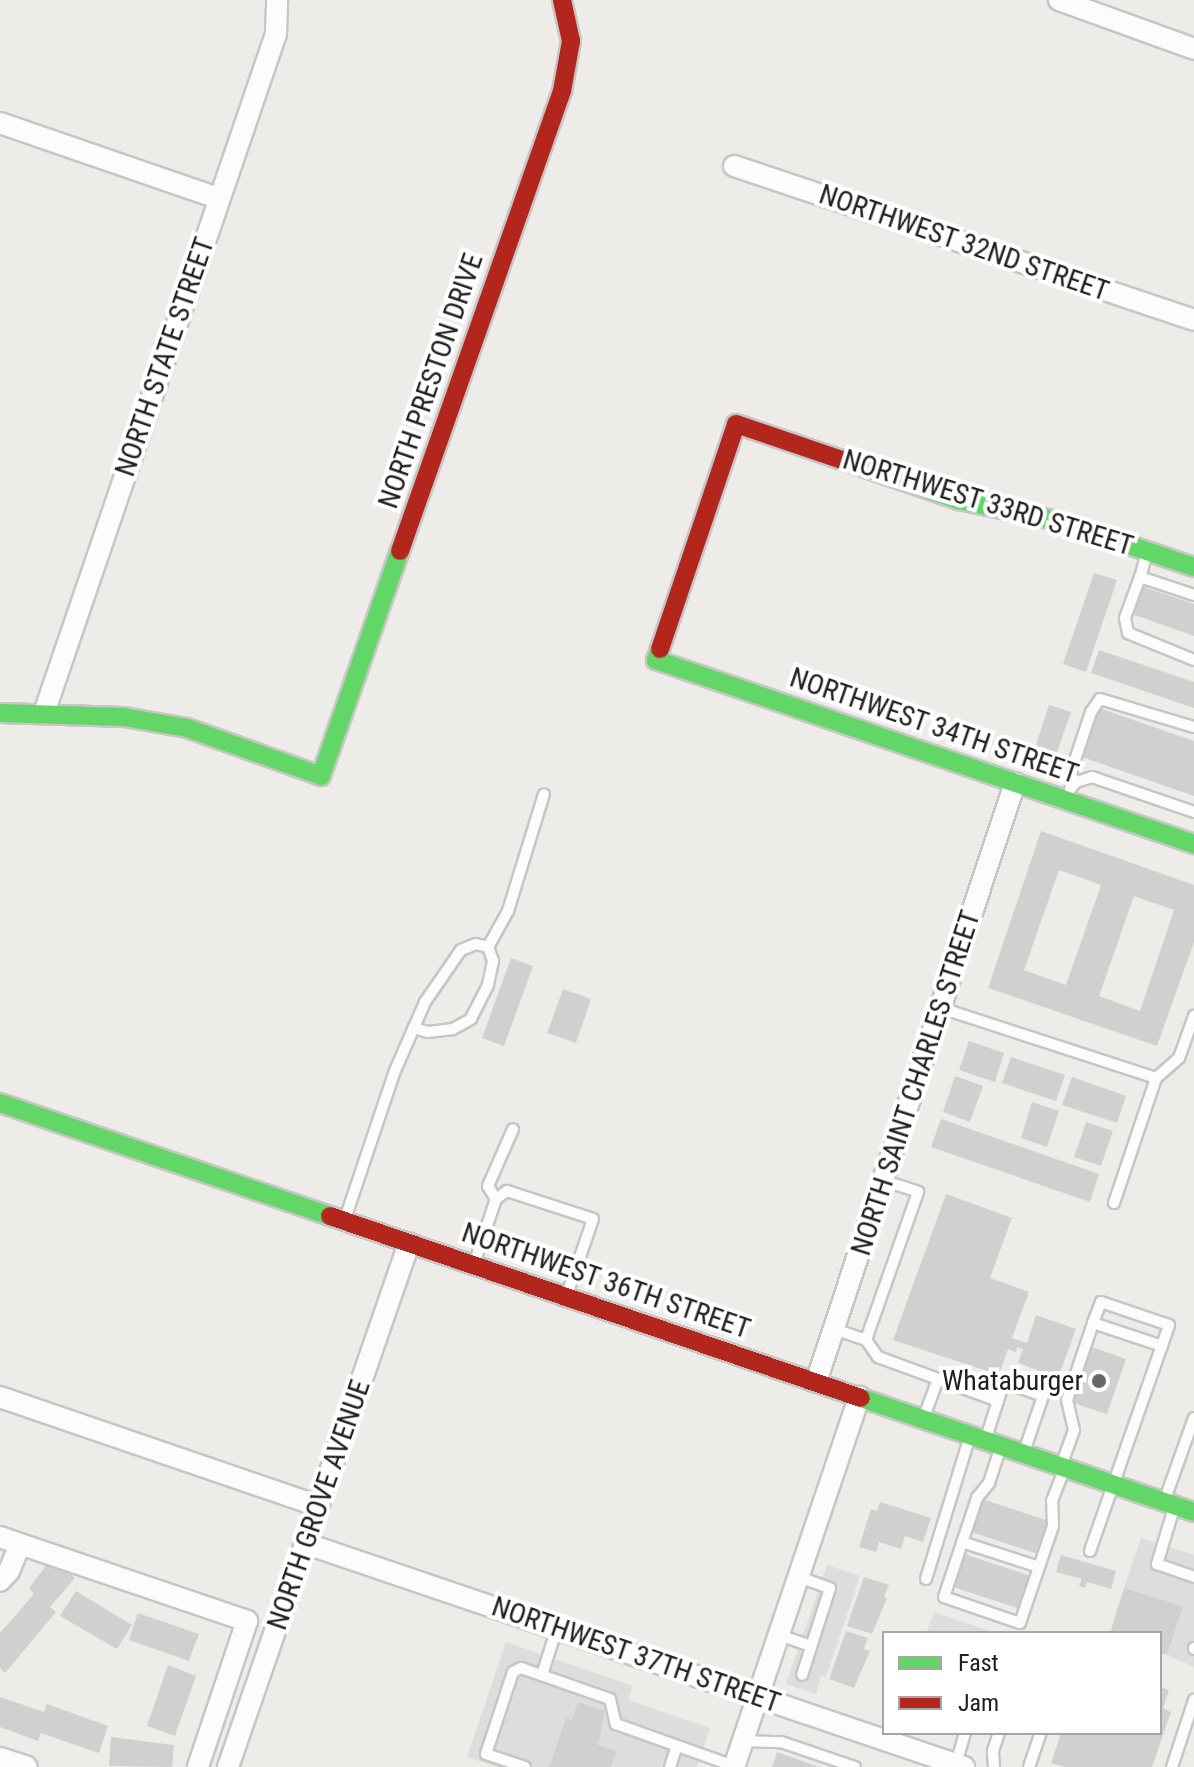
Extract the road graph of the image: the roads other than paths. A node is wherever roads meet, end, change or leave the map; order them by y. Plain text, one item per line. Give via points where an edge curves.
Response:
1 (277, 0) edge
2 (562, 0) edge
3 (1059, 0) edge
4 (1194, 49) edge
5 (0, 123) edge
6 (734, 166) dead end
7 (218, 198) junction
8 (1194, 320) edge
9 (1148, 551) junction
10 (1194, 567) edge
11 (1140, 577) junction
12 (1194, 595) edge
13 (656, 660) joint
14 (1194, 660) edge
15 (0, 713) edge
16 (44, 713) junction
17 (1194, 727) edge
18 (1015, 783) junction
19 (544, 794) dead end
20 (1069, 794) junction
21 (1194, 812) edge
22 (1194, 844) edge
23 (488, 947) junction
24 (941, 1008) junction
25 (1194, 1016) edge
26 (414, 1028) junction
27 (1156, 1078) junction
28 (0, 1103) edge
29 (513, 1129) dead end
30 (885, 1181) junction
31 (496, 1199) junction
32 (1114, 1203) dead end
33 (344, 1221) junction
34 (409, 1243) junction
35 (473, 1265) junction
36 (567, 1297) junction
37 (1093, 1323) junction
38 (834, 1329) junction
39 (866, 1340) junction
40 (1162, 1346) junction
41 (938, 1379) junction
42 (816, 1382) junction
43 (0, 1397) edge
44 (859, 1397) junction
45 (998, 1401) junction
46 (1194, 1418) edge
47 (924, 1419) junction
48 (985, 1440) junction
49 (1024, 1453) junction
50 (1063, 1467) junction
51 (1113, 1484) junction
52 (1170, 1504) junction
53 (319, 1506) junction
54 (1194, 1512) edge
55 (0, 1537) edge
56 (962, 1542) junction
57 (20, 1544) junction
58 (307, 1544) junction
59 (1090, 1551) dead end
60 (1039, 1567) junction
61 (799, 1577) junction
62 (1194, 1577) edge
63 (926, 1579) dead end
64 (0, 1581) edge
65 (247, 1621) junction
66 (557, 1628) junction
67 (276, 1632) junction
68 (779, 1635) junction
69 (811, 1646) junction
70 (542, 1675) junction
71 (802, 1675) dead end
72 (759, 1696) junction
73 (1194, 1700) edge
74 (882, 1732) edge
75 (965, 1735) edge
76 (998, 1735) edge
77 (1040, 1735) edge
78 (911, 1740) edge
79 (743, 1741) junction
80 (677, 1746) junction
81 (0, 1758) edge
82 (960, 1766) edge
83 (27, 1767) edge
84 (198, 1767) edge
85 (228, 1767) edge
86 (525, 1767) edge
87 (670, 1767) edge
88 (734, 1767) edge
89 (855, 1767) edge
90 (994, 1767) edge
91 (1029, 1767) edge
92 (1172, 1767) edge

1 - 7 street, NORTH STATE STREET via 276,34
2 - 16 street, NORTH PRESTON DRIVE via 571,41 562,91 321,776 187,728 124,717
3 - 4 street
5 - 7 street
6 - 8 street, NORTHWEST 32ND STREET
7 - 16 street, NORTH STATE STREET
9 - 10 street, NORTHWEST 33RD STREET
9 - 11 lane
9 - 13 street, NORTHWEST 33RD STREET via 1058,521 959,500 736,424
11 - 12 lane
11 - 14 lane via 1125,618 1128,633
13 - 18 street, NORTHWEST 34TH STREET
15 - 16 street
17 - 20 lane via 1100,699 1086,726
18 - 20 street, NORTHWEST 34TH STREET
18 - 24 street, NORTH SAINT CHARLES STREET
19 - 23 lane via 508,911
20 - 21 lane via 1076,782 1092,777
20 - 22 street, NORTHWEST 34TH STREET
23 - 26 lane via 476,944 461,950
23 - 26 lane via 493,961 488,985 471,1019 453,1029
24 - 27 lane
24 - 30 street, NORTH SAINT CHARLES STREET
25 - 27 lane via 1179,1058
26 - 33 lane
27 - 32 lane
28 - 33 street, NORTHWEST 36TH STREET
29 - 31 lane via 488,1186
30 - 38 street, NORTH SAINT CHARLES STREET
30 - 39 lane via 918,1192
31 - 35 lane
31 - 36 lane via 507,1191 593,1219
33 - 34 street, NORTHWEST 36TH STREET
34 - 35 street, NORTHWEST 36TH STREET
34 - 53 street, NORTH GROVE AVENUE
35 - 36 street, NORTHWEST 36TH STREET
36 - 42 street, NORTHWEST 36TH STREET
37 - 40 lane
37 - 40 lane via 1101,1302 1169,1325
37 - 50 lane via 1067,1400 1074,1430
38 - 39 lane
38 - 42 street, NORTH SAINT CHARLES STREET
39 - 41 lane via 878,1357
40 - 51 lane
41 - 45 lane
41 - 47 lane
42 - 44 street, NORTHWEST 36TH STREET
43 - 53 street
44 - 47 street, NORTHWEST 36TH STREET
44 - 61 street
45 - 48 lane
45 - 49 lane via 1004,1382 1043,1396
46 - 52 lane
47 - 48 street, NORTHWEST 36TH STREET
48 - 49 street, NORTHWEST 36TH STREET
48 - 56 lane
48 - 63 lane
49 - 50 street, NORTHWEST 36TH STREET
50 - 51 street, NORTHWEST 36TH STREET
50 - 60 lane via 1052,1501 1053,1526
51 - 52 street, NORTHWEST 36TH STREET
51 - 59 lane
52 - 54 street, NORTHWEST 36TH STREET
52 - 62 lane via 1157,1564
53 - 58 street, NORTH GROVE AVENUE
55 - 57 street
56 - 60 lane
56 - 60 lane via 944,1597 1020,1623
57 - 64 street
57 - 65 street
58 - 66 street, NORTHWEST 37TH STREET
58 - 67 street, NORTH GROVE AVENUE
61 - 68 street
61 - 69 lane via 830,1588
65 - 67 street
65 - 84 street
66 - 70 lane
66 - 72 street, NORTHWEST 37TH STREET
67 - 85 street, NORTH GROVE AVENUE
68 - 69 lane
68 - 72 street
69 - 71 lane
70 - 80 lane via 610,1699 616,1724
70 - 86 lane via 521,1668 513,1672 486,1754
72 - 74 street, NORTHWEST 37TH STREET
72 - 79 street
73 - 92 lane
75 - 82 lane
76 - 90 lane
77 - 91 lane
78 - 82 street, NORTHWEST 37TH STREET
79 - 88 street
79 - 89 lane via 781,1742
80 - 87 lane
80 - 88 lane
81 - 83 street

